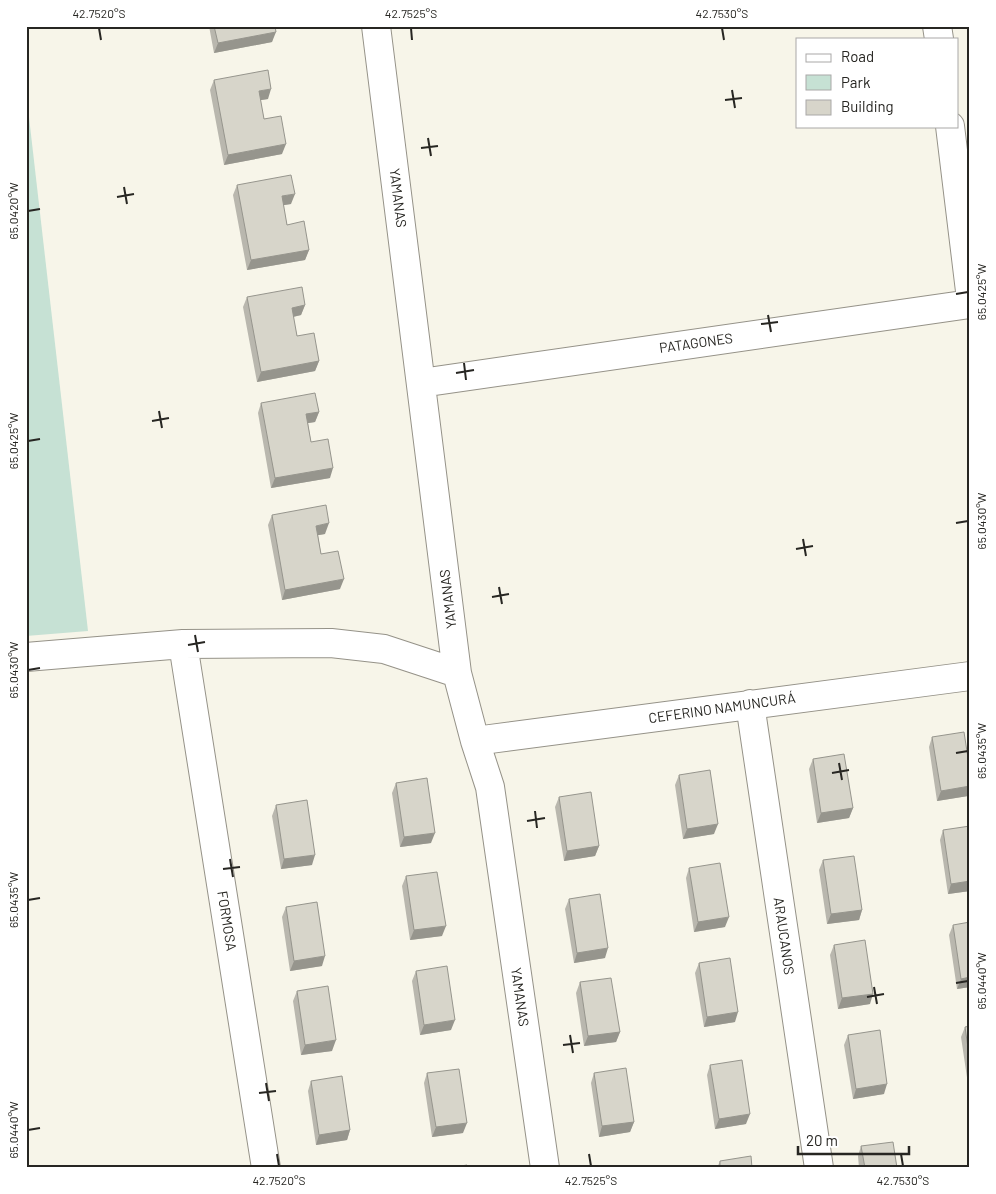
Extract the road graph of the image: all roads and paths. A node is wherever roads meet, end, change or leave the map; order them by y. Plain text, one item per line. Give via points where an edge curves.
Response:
1 (376, 26) edge
2 (950, 128) edge
3 (970, 291) edge
4 (970, 304) edge
5 (421, 383) junction
6 (183, 644) junction
7 (26, 657) edge
8 (457, 673) junction
9 (970, 676) edge
10 (750, 704) junction
11 (475, 741) junction
12 (266, 1168) edge
13 (545, 1168) edge
14 (819, 1168) edge

1 - 5 street, YAMANAS
2 - 3 street
4 - 5 street, PATAGONES
5 - 8 street, YAMANAS
6 - 7 street
6 - 8 street via 331,642 384,648
6 - 12 street, FORMOSA
8 - 11 street, YAMANAS
9 - 10 street, CEFERINO NAMUNCURÁ
10 - 11 street, CEFERINO NAMUNCURÁ
10 - 14 street, ARAUCANOS
11 - 13 street, YAMANAS via 490,787

